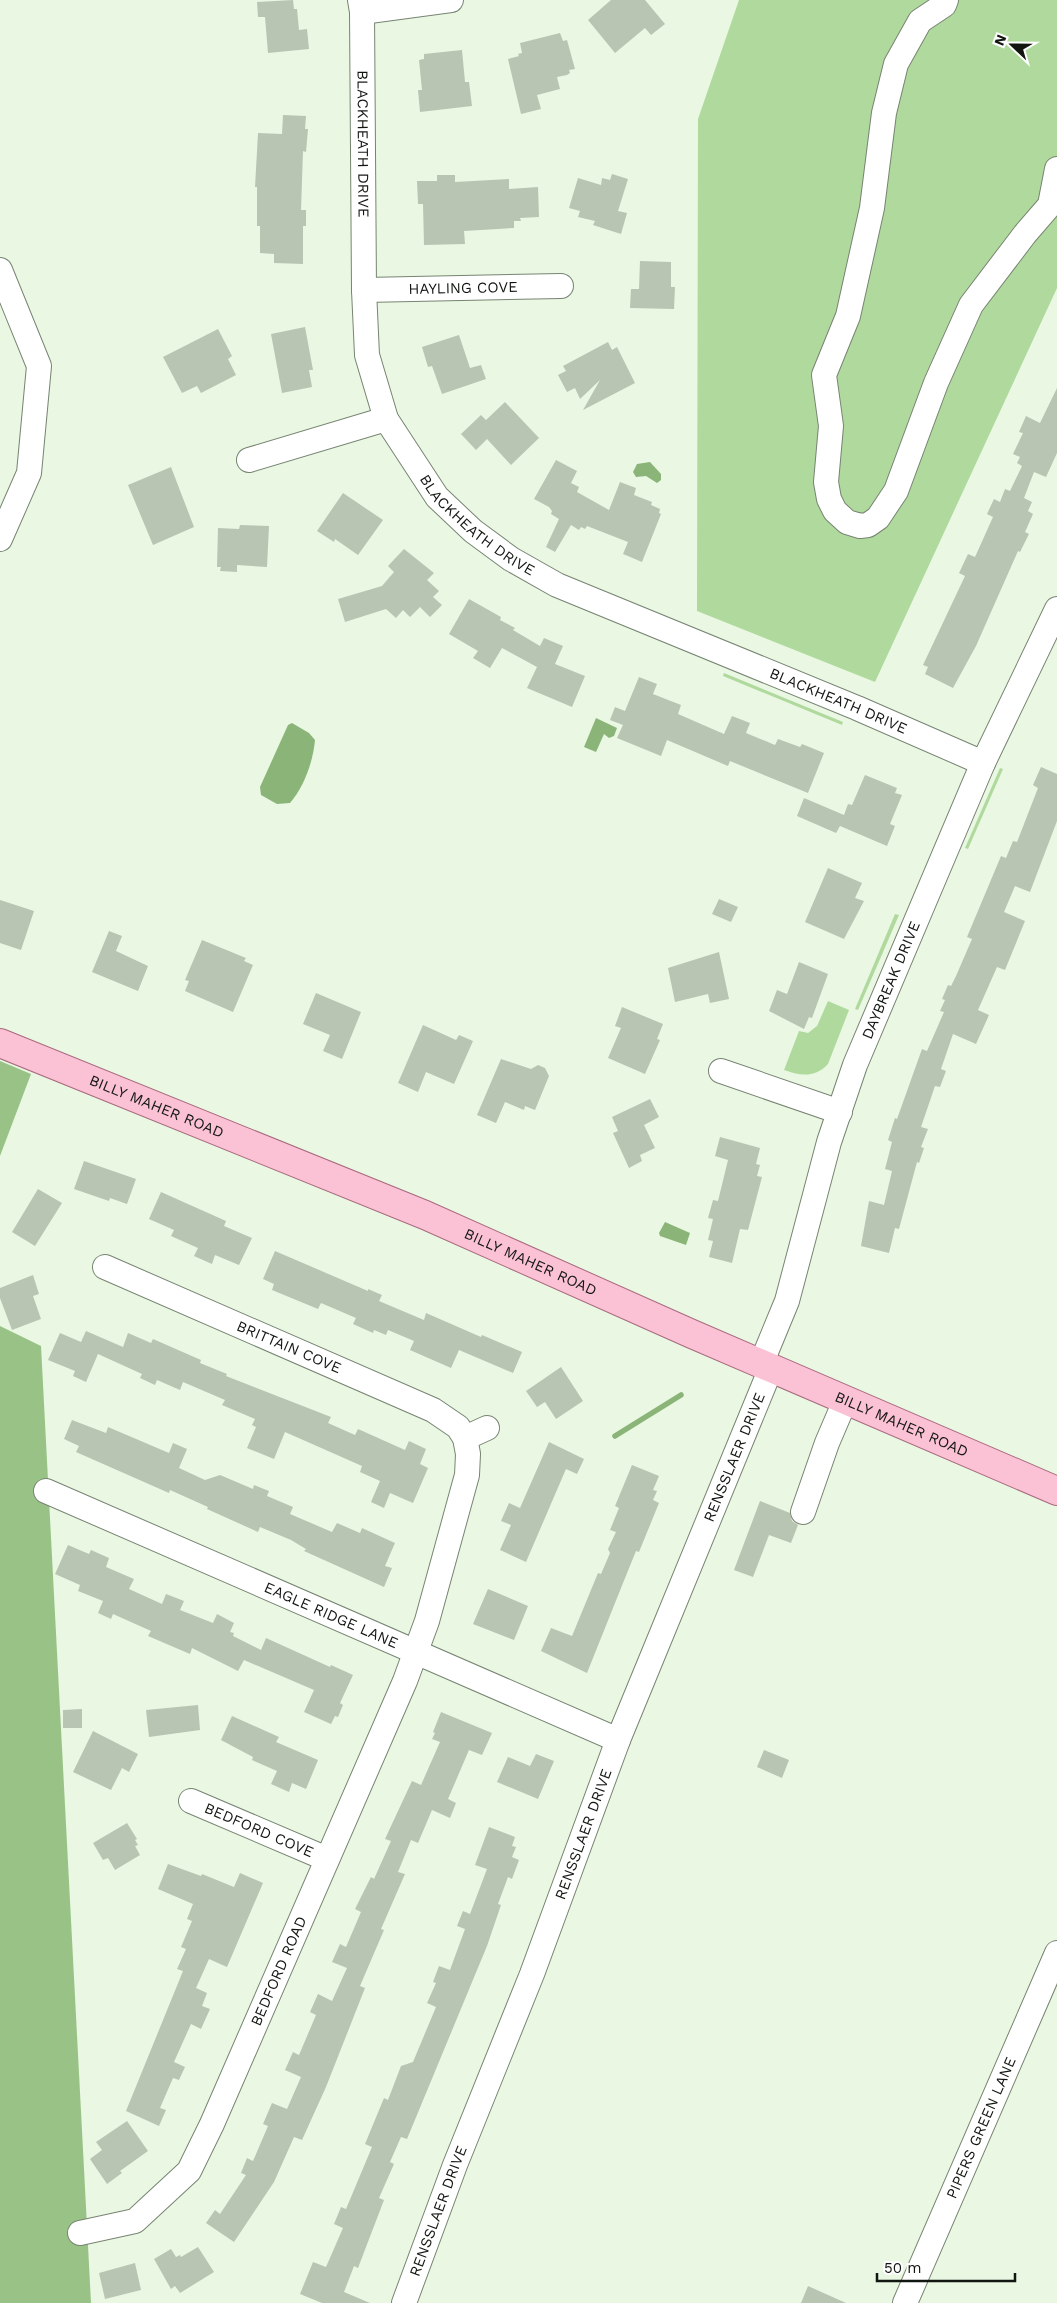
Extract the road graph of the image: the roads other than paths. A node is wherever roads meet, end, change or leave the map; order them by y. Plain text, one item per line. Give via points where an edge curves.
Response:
1 (451, 0) edge
2 (946, 0) edge
3 (360, 6) edge
4 (1057, 169) edge
5 (0, 270) edge
6 (562, 286) dead end
7 (364, 290) junction
8 (386, 419) junction
9 (249, 460) dead end
10 (0, 539) edge
11 (1057, 609) edge
12 (1050, 644) edge
13 (983, 763) junction
14 (0, 1043) edge
15 (721, 1070) dead end
16 (840, 1112) junction
17 (106, 1267) dead end
18 (766, 1366) junction
19 (845, 1401) junction
20 (487, 1428) dead end
21 (465, 1438) junction
22 (46, 1490) dead end
23 (1057, 1492) edge
24 (804, 1512) dead end
25 (416, 1651) junction
26 (618, 1740) junction
27 (191, 1801) dead end
28 (327, 1859) junction
29 (1057, 1953) edge
30 (80, 2233) dead end
31 (404, 2303) edge
32 (905, 2303) edge

1 - 3 street
2 - 4 street via 944,5 920,21 896,64 884,113 870,217 848,316 824,375 831,426 826,482 834,511 847,522 868,525 888,505 971,305 1050,205
3 - 7 street, BLACKHEATH DRIVE
5 - 10 street via 39,366 29,473
6 - 7 street, HAYLING COVE
7 - 8 street, BLACKHEATH DRIVE via 367,355
8 - 9 street
8 - 13 street, BLACKHEATH DRIVE via 437,497 473,531 524,567 567,590
11 - 12 street, DAYBREAK DRIVE
12 - 13 street, DAYBREAK DRIVE
13 - 16 street, DAYBREAK DRIVE via 884,994
14 - 18 main road, BILLY MAHER ROAD via 425,1215
15 - 16 street
16 - 18 street, DAYBREAK DRIVE
17 - 21 street, BRITTAIN COVE via 433,1410 458,1427
18 - 19 main road, BILLY MAHER ROAD
18 - 26 street, RENSSLAER DRIVE
19 - 23 main road, BILLY MAHER ROAD
19 - 24 street
20 - 21 street
21 - 25 street via 467,1475
22 - 25 street, EAGLE RIDGE LANE
25 - 26 street, EAGLE RIDGE LANE
25 - 28 street, BEDFORD ROAD
26 - 31 street, RENSSLAER DRIVE via 532,1974
27 - 28 street, BEDFORD COVE
28 - 30 street, BEDFORD ROAD via 189,2171 136,2221
29 - 32 street, PIPERS GREEN LANE

